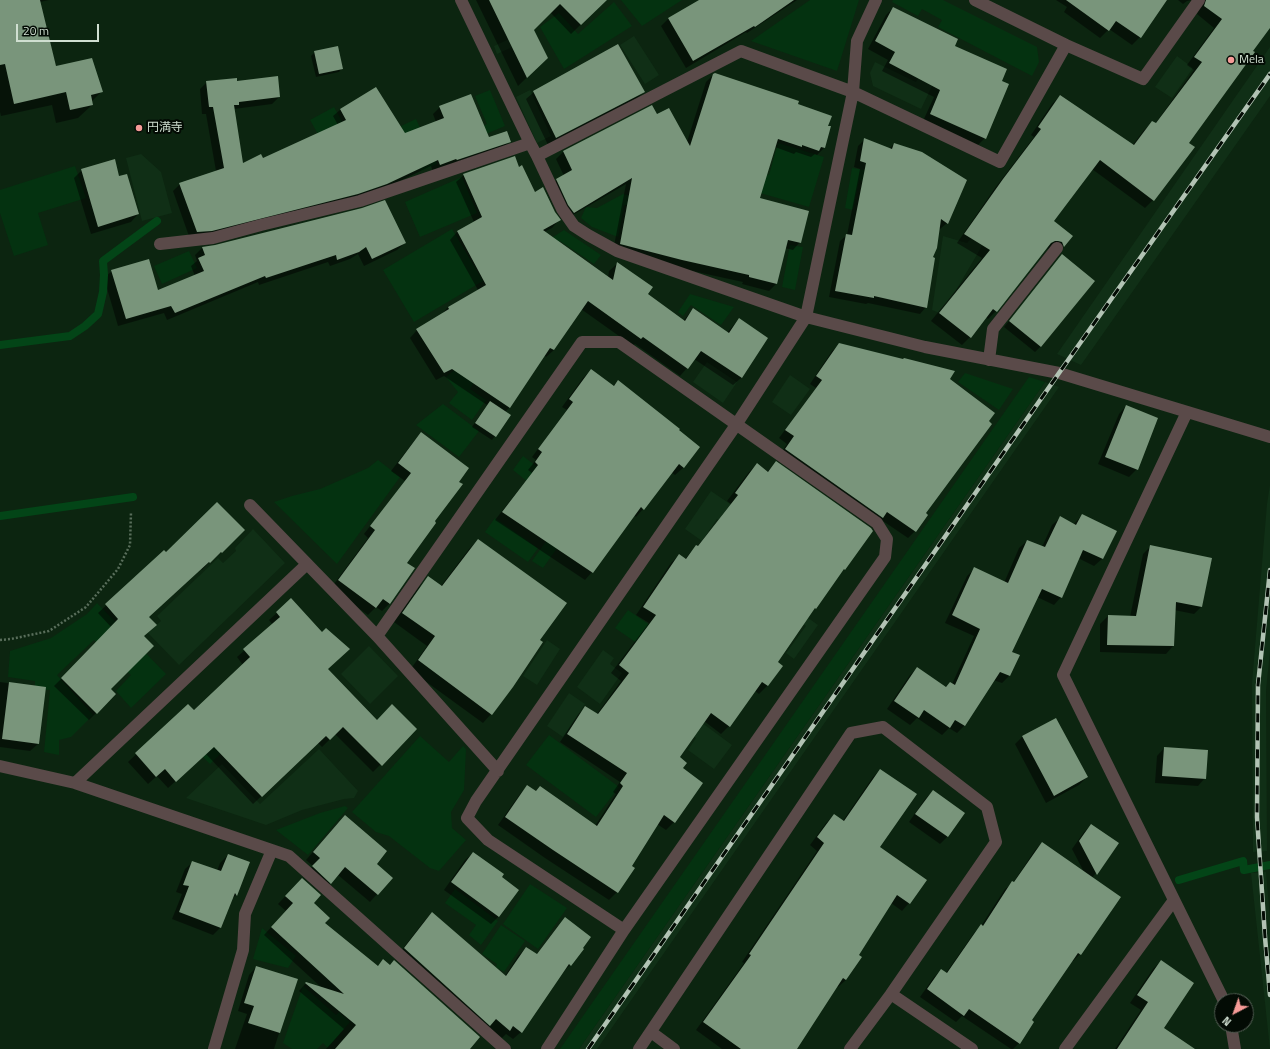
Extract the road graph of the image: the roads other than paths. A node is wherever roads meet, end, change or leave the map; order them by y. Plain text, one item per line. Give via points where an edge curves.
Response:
1 (461, 0) edge
2 (876, 0) edge
3 (975, 0) edge
4 (1199, 0) edge
5 (995, 4) edge
6 (1066, 45) junction
7 (853, 92) junction
8 (530, 143) junction
9 (537, 156) junction
10 (160, 244) dead end
11 (1057, 248) dead end
12 (806, 317) junction
13 (989, 360) junction
14 (1188, 412) junction
15 (736, 425) junction
16 (1270, 437) edge
17 (250, 505) dead end
18 (307, 564) junction
19 (377, 636) junction
20 (0, 766) edge
21 (498, 771) junction
22 (75, 783) junction
23 (272, 850) junction
24 (1174, 900) junction
25 (624, 930) junction
26 (1220, 993) edge
27 (891, 994) junction
28 (651, 1032) junction
29 (1232, 1033) edge
30 (214, 1049) edge
31 (505, 1049) edge
32 (547, 1049) edge
33 (639, 1049) edge
34 (674, 1049) edge
35 (850, 1049) edge
36 (972, 1049) edge
37 (1065, 1049) edge
38 (1234, 1049) edge

1 - 8 street
2 - 7 street via 856,41
3 - 5 street
4 - 6 street via 1143,79
5 - 6 street
6 - 7 street via 1000,162
7 - 9 street via 741,51
7 - 12 street
8 - 9 street
8 - 10 street via 360,201 213,238
9 - 12 street via 562,209 574,226 588,235 617,251
11 - 13 street via 993,330
12 - 13 street
12 - 15 street
13 - 14 street via 1059,373
14 - 16 street
14 - 24 street via 1063,674
15 - 19 street via 619,342 582,342
15 - 21 street
15 - 25 street via 877,523 887,539 885,557
17 - 18 street
18 - 19 street
18 - 22 street
19 - 21 street
20 - 22 street
21 - 25 street via 467,818 488,840
22 - 23 street
23 - 30 street via 245,914 243,950
23 - 31 street via 289,856
24 - 26 street
24 - 37 street
25 - 32 street
27 - 28 street via 996,842 987,807 883,727 851,733
27 - 35 street
27 - 36 street
28 - 33 street
28 - 34 street
29 - 38 street

